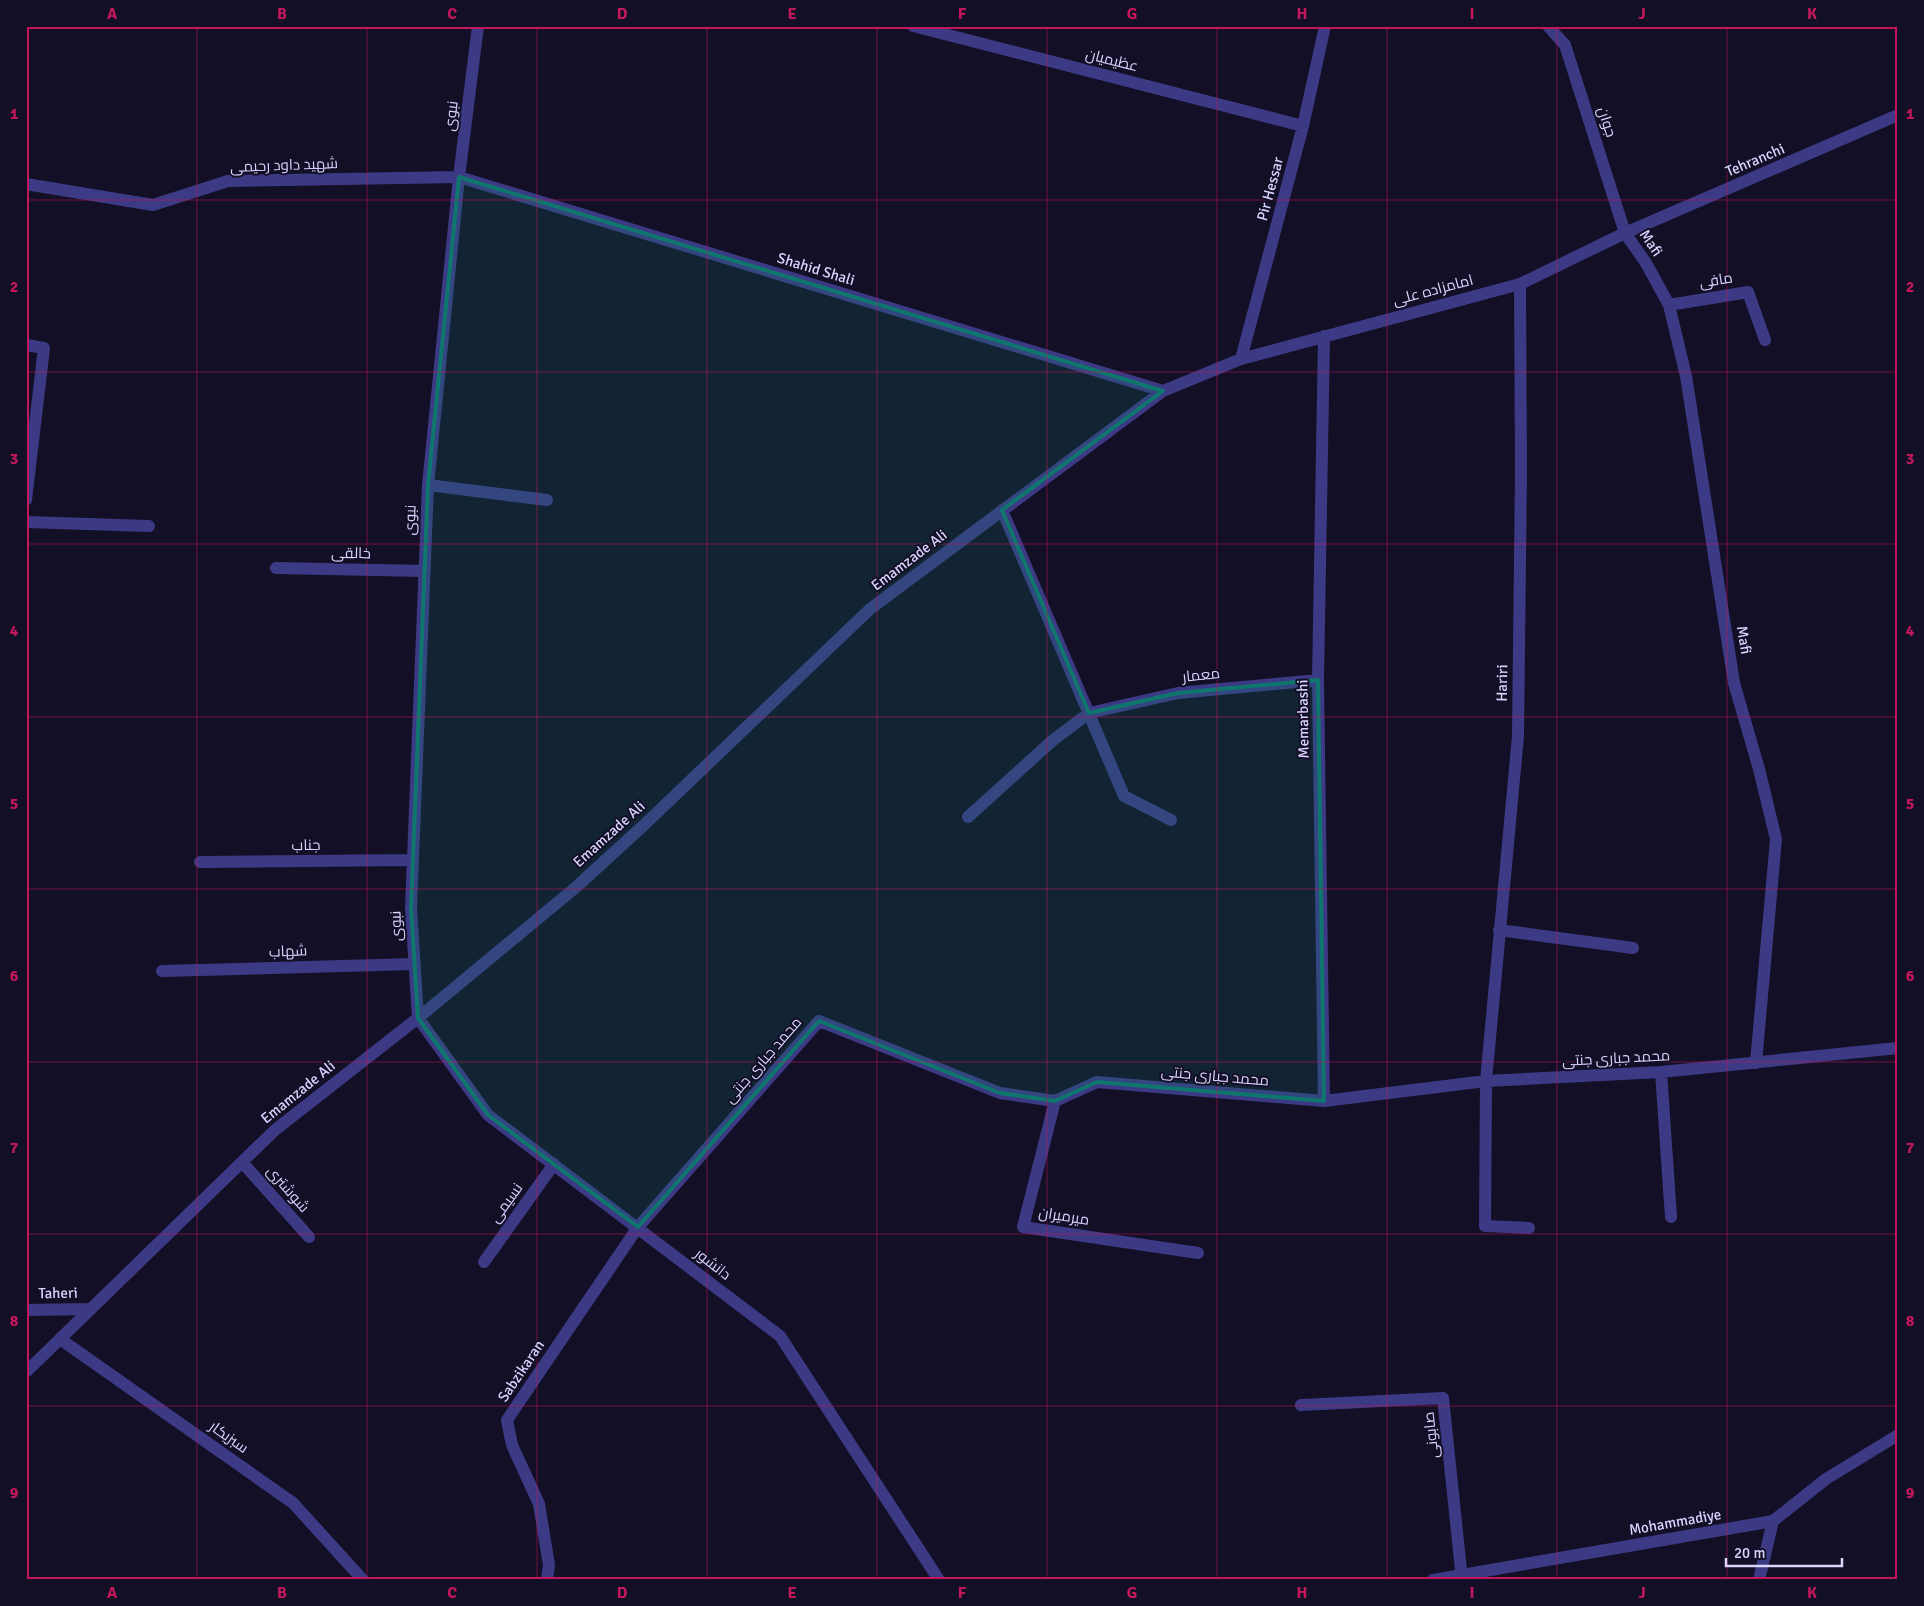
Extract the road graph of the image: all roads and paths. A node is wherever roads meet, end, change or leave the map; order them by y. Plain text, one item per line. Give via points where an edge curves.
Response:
1 (478, 26) edge
2 (913, 26) edge
3 (1325, 26) edge
4 (1548, 26) edge
5 (1898, 115) edge
6 (1303, 126) junction
7 (459, 178) junction
8 (26, 184) edge
9 (1625, 233) junction
10 (1520, 284) junction
11 (1669, 305) junction
12 (1324, 336) junction
13 (1765, 340) dead end
14 (26, 345) edge
15 (1241, 360) junction
16 (1163, 391) junction
17 (428, 486) junction
18 (26, 500) edge
19 (547, 500) dead end
20 (1002, 510) junction
21 (26, 522) edge
22 (149, 526) dead end
23 (276, 568) dead end
24 (425, 571) junction
25 (1318, 680) junction
26 (1089, 713) junction
27 (968, 817) dead end
28 (1171, 820) dead end
29 (412, 860) junction
30 (200, 862) dead end
31 (1499, 930) junction
32 (1633, 948) dead end
33 (414, 964) junction
34 (162, 971) dead end
35 (418, 1018) junction
36 (1898, 1048) edge
37 (1756, 1063) junction
38 (1661, 1072) junction
39 (1486, 1081) junction
40 (1055, 1101) junction
41 (1324, 1101) junction
42 (242, 1162) junction
43 (554, 1164) junction
44 (1671, 1217) dead end
45 (638, 1227) junction
46 (1529, 1228) dead end
47 (309, 1237) dead end
48 (1198, 1253) dead end
49 (484, 1262) dead end
50 (91, 1309) junction
51 (26, 1310) edge
52 (60, 1339) junction
53 (26, 1372) edge
54 (1301, 1405) dead end
55 (1898, 1435) edge
56 (1773, 1521) junction
57 (1461, 1577) edge
58 (364, 1580) edge
59 (547, 1580) edge
60 (940, 1580) edge
61 (1434, 1580) edge
62 (1759, 1580) edge

1 - 7 street, نبوی
2 - 6 street, عظیمیان
3 - 6 street, Pir Hessar
4 - 9 street, جوان via 1566,46
5 - 9 street, Tehranchi
6 - 15 street, Pir Hessar
7 - 8 street, شهید داود رحیمی via 228,181 153,206
7 - 16 street, Shahid Shali
7 - 17 street, نبوی
9 - 10 street, امامزاده علی
9 - 11 street, Mafi
10 - 12 street, امامزاده علی
10 - 31 street, Hariri via 1518,736
11 - 13 street, مافی via 1748,292
11 - 37 street, Mafi via 1686,376 1734,682 1776,839
12 - 15 street, امامزاده علی
12 - 25 street, Memarbashi
14 - 18 street via 44,348
15 - 16 street, Emamzade Ali
16 - 20 street, Emamzade Ali
17 - 19 street
17 - 24 street, نبوی
20 - 26 street
20 - 35 street, Emamzade Ali via 870,609 575,888
21 - 22 street
23 - 24 street, خالقی
24 - 29 street, نبوی
25 - 26 street, معمار via 1178,693
25 - 41 street, Memarbashi
26 - 27 street, معمار via 1052,741
26 - 28 street via 1124,796
29 - 30 street, جناب
29 - 33 street, نبوی
31 - 32 street
31 - 39 street, Hariri
33 - 34 street, شهاب
33 - 35 street, نبوی
35 - 42 street, Emamzade Ali via 275,1130
35 - 43 street, دانشور via 488,1115
36 - 37 street, محمد جباری جنتی
37 - 38 street, محمد جباری جنتی
38 - 39 street, محمد جباری جنتی
38 - 44 street
39 - 41 street, محمد جباری جنتی
39 - 46 street, Hariri via 1485,1226
40 - 41 street, محمد جباری جنتی via 1098,1082
40 - 45 street, محمد جباری جنتی via 1000,1093 819,1021
40 - 48 street, میرمیران via 1023,1227
42 - 47 street, شوشتری
42 - 50 street, Emamzade Ali
43 - 45 street, دانشور
43 - 49 street, نسیمی
45 - 59 street, Sabzikaran via 507,1420 512,1445 539,1504 549,1565
45 - 60 street, دانشور via 780,1336
50 - 51 street, Taheri
50 - 52 street, Emamzade Ali
52 - 53 street, Emamzade Ali
52 - 58 street, سبزیکار via 293,1503
54 - 57 street, صابونی via 1443,1398
55 - 56 street, Mohammadiye via 1826,1479
56 - 57 street, Mohammadiye
56 - 62 street
57 - 61 street, Mohammadiye

